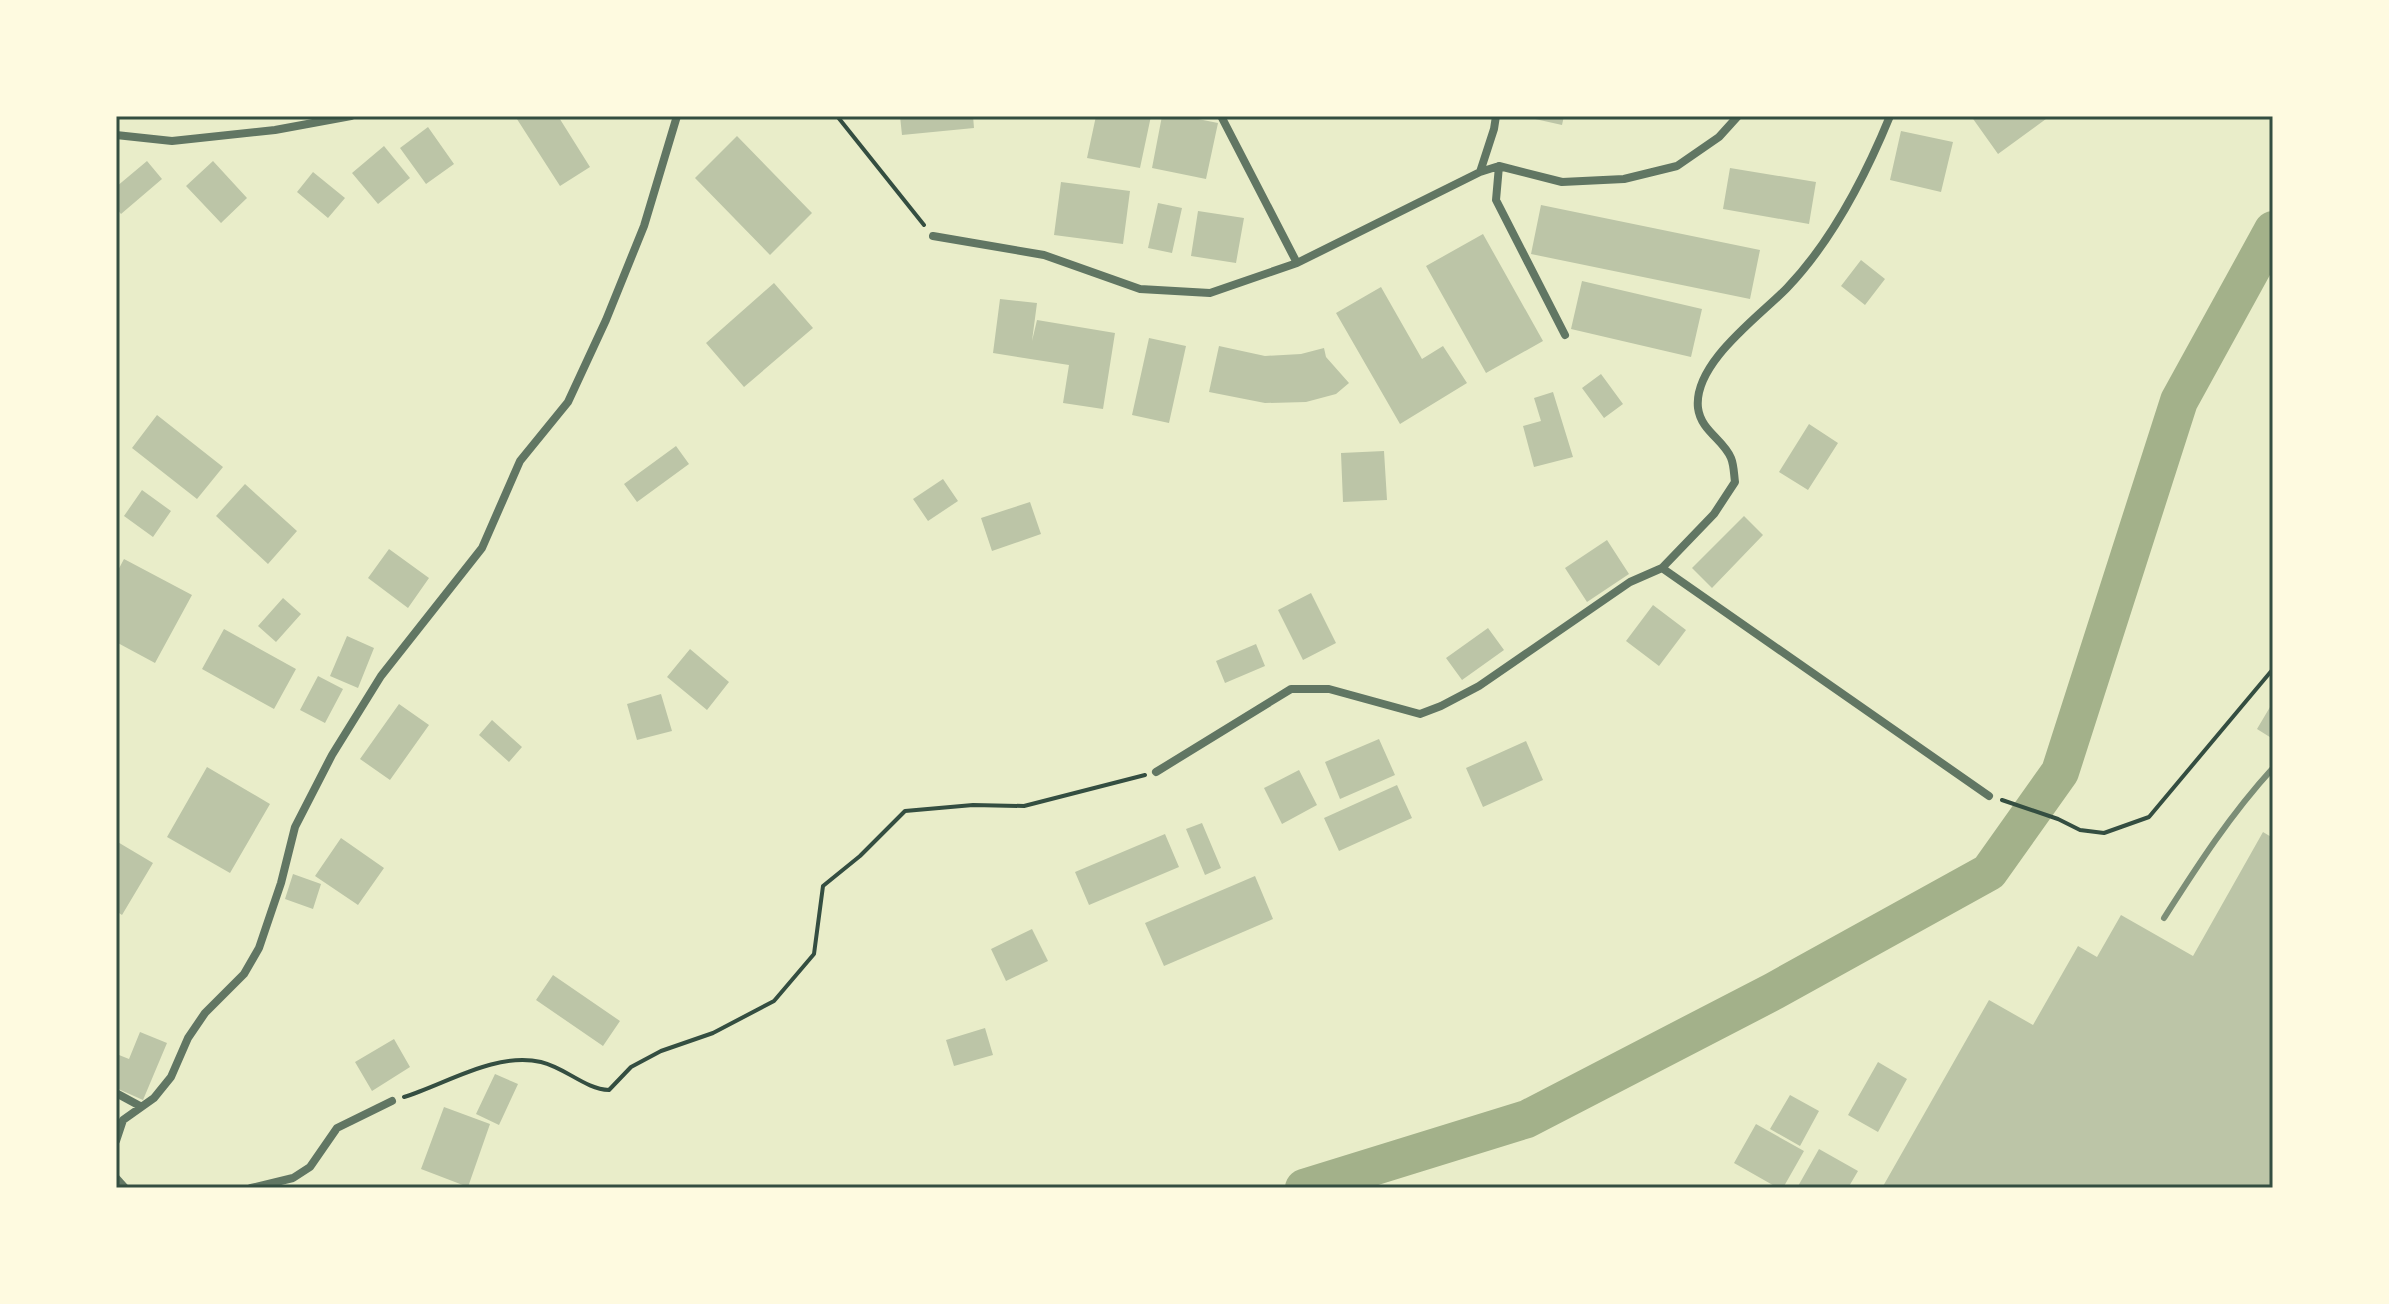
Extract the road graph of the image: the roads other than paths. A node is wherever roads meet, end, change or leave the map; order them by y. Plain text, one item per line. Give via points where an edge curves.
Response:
1 (351, 116) edge
2 (677, 116) edge
3 (1221, 116) edge
4 (1496, 116) edge
5 (1738, 116) edge
6 (1890, 116) edge
7 (116, 135) edge
8 (1499, 166) junction
9 (1480, 172) junction
10 (933, 236) road end
11 (1297, 263) junction
12 (1565, 335) dead end
13 (1662, 568) junction
14 (1156, 772) road end
15 (1989, 796) road end
16 (116, 1093) edge
17 (392, 1101) road end
18 (140, 1106) junction
19 (116, 1141) edge
20 (116, 1178) edge
21 (125, 1188) edge
22 (251, 1188) edge

1 - 7 street via 172,141
2 - 18 street via 644,226 568,402 520,461 482,548 381,676 332,755 295,827 259,948 244,974 205,1013 171,1077
3 - 11 street
4 - 9 street
5 - 8 street via 1719,137 1677,166 1624,179 1562,182
6 - 13 street via 1828,237 1787,289 1737,332 1701,386 1698,407 1706,429 1731,457 1735,482 1714,514
8 - 9 street
8 - 12 street via 1496,200
9 - 11 street
10 - 11 street via 1044,255 1140,289 1210,293
13 - 14 street via 1630,582 1479,686 1441,706 1420,714 1329,689 1291,689
13 - 15 street
16 - 18 street
17 - 22 street via 337,1128 310,1167 293,1178
18 - 19 street via 123,1120
20 - 21 street

